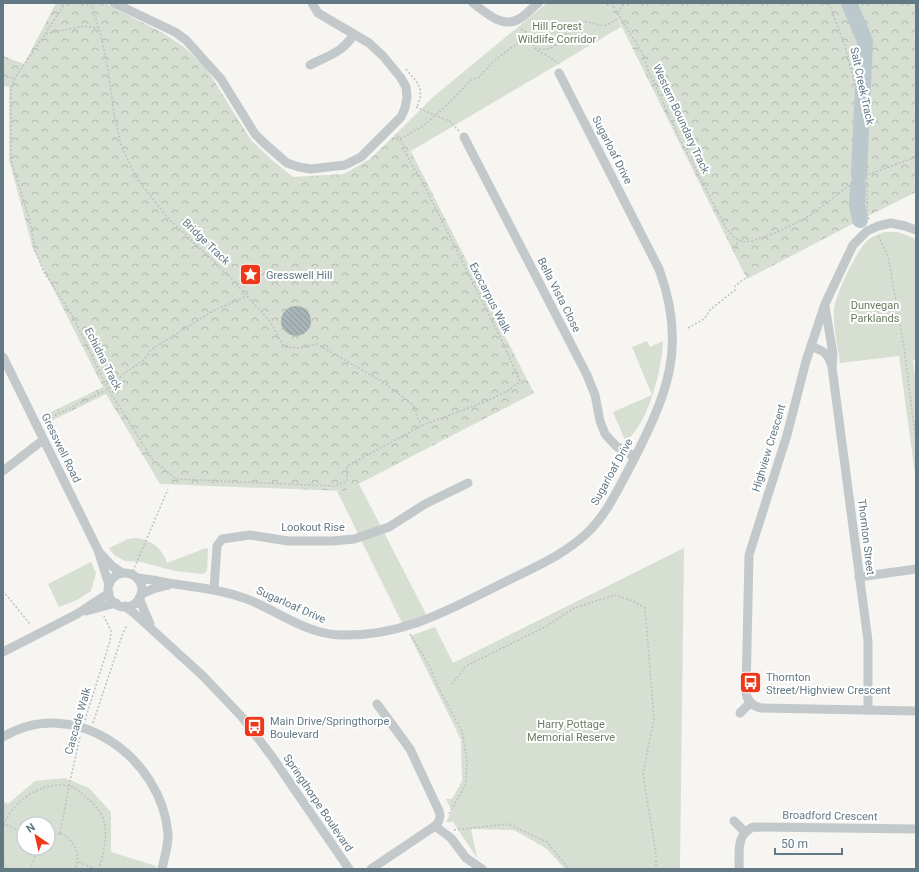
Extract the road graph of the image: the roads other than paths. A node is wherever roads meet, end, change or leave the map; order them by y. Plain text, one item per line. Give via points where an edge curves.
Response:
1 (114, 3) edge
2 (312, 3) edge
3 (473, 3) edge
4 (538, 3) edge
5 (354, 34) junction
6 (310, 65) dead end
7 (559, 73) road end
8 (464, 137) road end
9 (916, 230) edge
10 (825, 304) junction
11 (815, 333) junction
12 (830, 335) junction
13 (811, 346) junction
14 (3, 357) edge
15 (832, 367) junction
16 (44, 440) junction
17 (635, 457) junction
18 (3, 471) edge
19 (468, 483) dead end
20 (98, 550) junction
21 (916, 569) edge
22 (122, 573) junction
23 (134, 576) junction
24 (859, 576) junction
25 (175, 584) junction
26 (109, 589) junction
27 (214, 589) junction
28 (140, 596) junction
29 (116, 603) junction
30 (125, 606) junction
31 (77, 614) junction
32 (152, 629) junction
33 (3, 652) edge
34 (750, 703) junction
35 (377, 704) dead end
36 (868, 710) junction
37 (916, 711) edge
38 (740, 712) dead end
39 (3, 737) edge
40 (734, 821) dead end
41 (439, 828) junction
42 (916, 829) edge
43 (744, 832) junction
44 (162, 869) edge
45 (349, 869) edge
46 (371, 869) edge
47 (482, 869) edge
48 (740, 869) edge

1 - 5 street via 186,40 221,80 259,138 275,154 293,166 311,169 334,167 361,157 401,117 407,103 406,87 402,78 375,48
2 - 5 street via 318,13
3 - 4 street via 504,22 521,18
5 - 6 street via 342,49
7 - 17 street, Sugarloaf Drive via 659,269 667,291 673,334 669,376 658,409
8 - 17 street, Bella Vista Close via 587,375 605,434 616,446
9 - 10 street, Highview Crescent via 899,224 885,224 862,234
10 - 11 street, Highview Crescent
10 - 12 street, Thornton Street
11 - 12 street
11 - 13 street, Highview Crescent
12 - 15 street, Thornton Street
13 - 15 street, Thornton Street via 825,352
13 - 34 street, Highview Crescent via 787,435 749,555 746,696
14 - 16 street, Gresswell Road
15 - 24 street, Thornton Street
16 - 18 street
16 - 20 street, Gresswell Road
17 - 27 street, Sugarloaf Drive via 603,513 587,533 569,548 448,610 406,627 374,633 328,634 297,624 247,599
19 - 27 street, Lookout Rise via 425,504 389,527 354,539 288,541 250,536 222,539 217,546
20 - 22 street, Gresswell Road
20 - 26 street, Gresswell Road
21 - 24 street
22 - 23 street
22 - 26 street via 114,577
23 - 25 street, Sugarloaf Drive
23 - 28 street via 141,585
24 - 36 street, Thornton Street via 868,650
25 - 27 street, Sugarloaf Drive
25 - 28 street, Sugarloaf Drive via 153,589
26 - 29 street via 110,597
26 - 31 street
28 - 30 street
28 - 32 street, Springthorpe Boulevard
29 - 30 street
29 - 31 street
30 - 32 street, Springthorpe Boulevard
31 - 33 street
32 - 45 street, Springthorpe Boulevard via 203,676 242,717
34 - 36 street via 761,708
34 - 38 street
35 - 41 street via 415,758 440,814
36 - 37 street
39 - 44 street via 43,724 60,724 87,729 111,740 128,753 152,783 162,806 169,834
40 - 43 street
41 - 46 street
41 - 47 street via 451,838 466,858
42 - 43 street, Broadford Crescent via 758,827
43 - 48 street via 740,842

